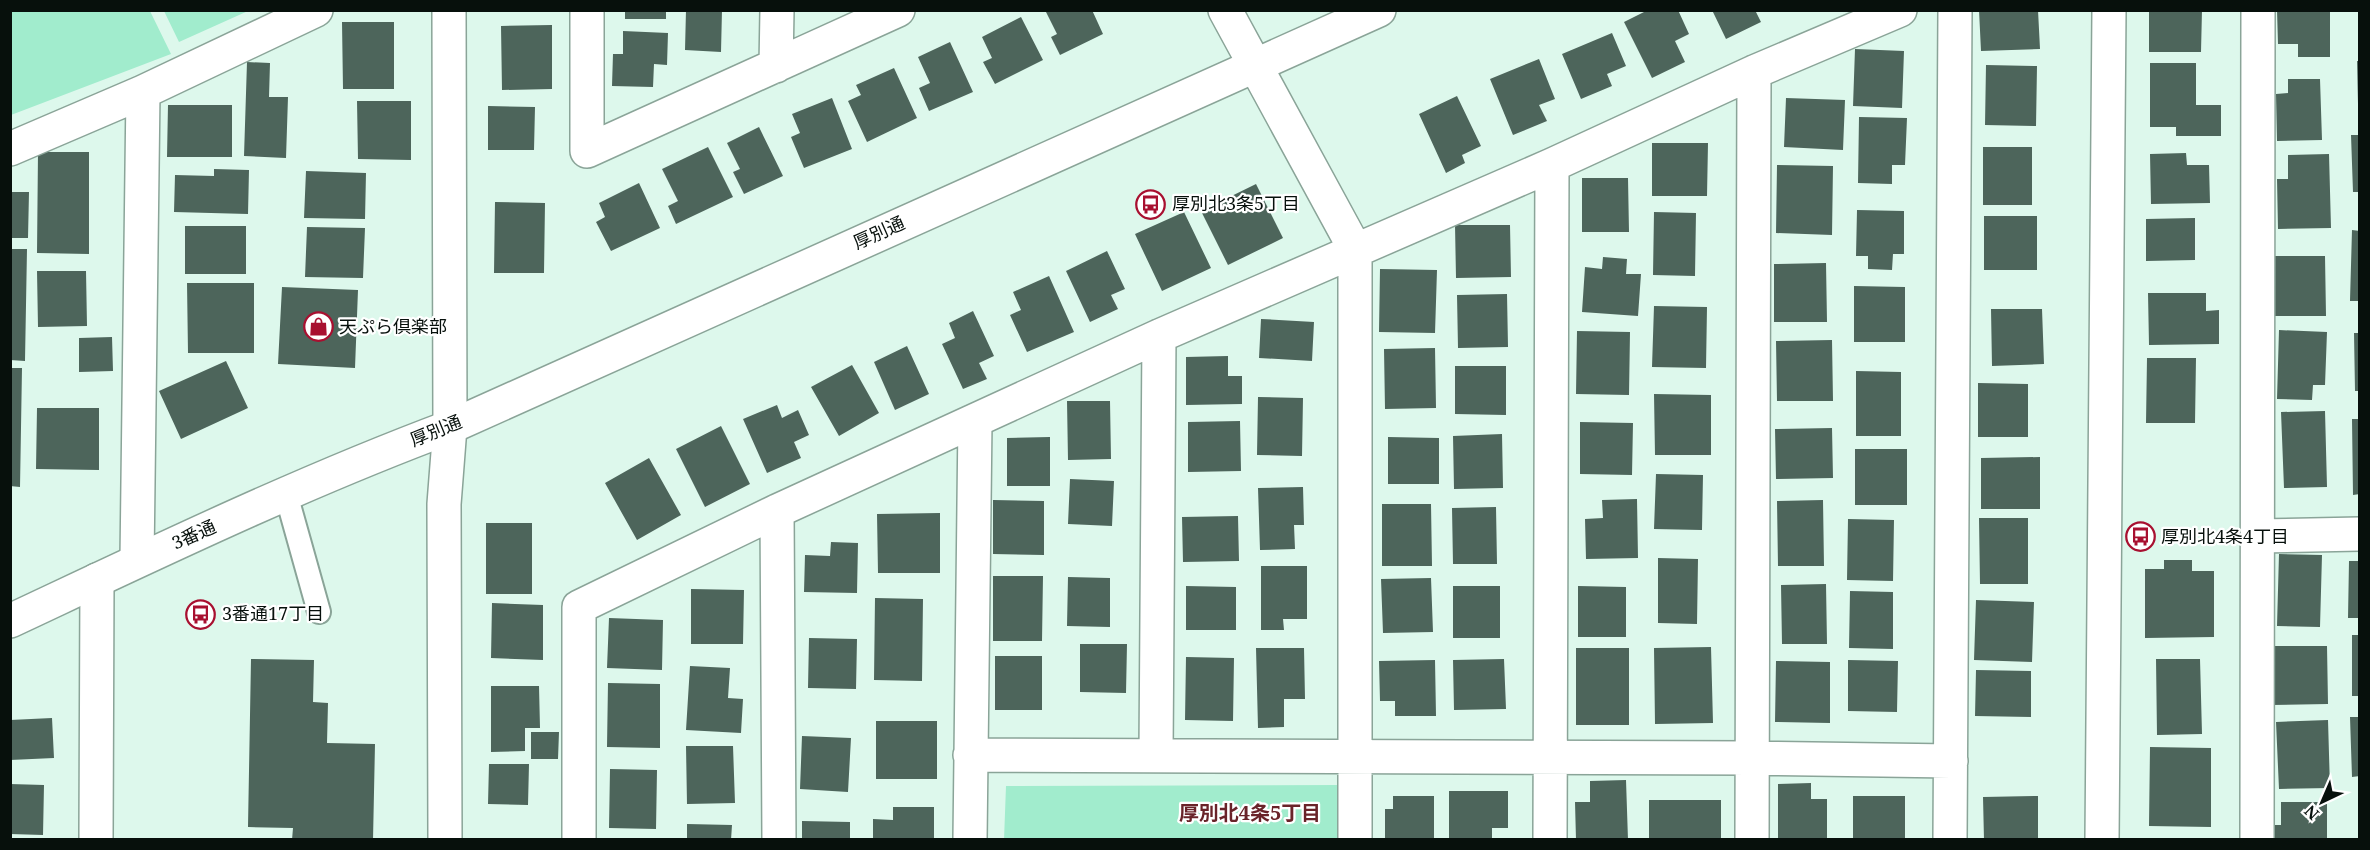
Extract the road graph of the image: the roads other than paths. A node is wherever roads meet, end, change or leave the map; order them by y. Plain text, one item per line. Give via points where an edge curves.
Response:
1 (316, 10) edge
2 (449, 10) edge
3 (587, 10) edge
4 (777, 10) edge
5 (898, 10) edge
6 (1225, 10) edge
7 (1379, 10) edge
8 (1900, 10) edge
9 (1955, 10) edge
10 (2109, 10) edge
11 (2258, 10) edge
12 (1255, 64) junction
13 (776, 66) junction
14 (1754, 72) junction
15 (143, 92) junction
16 (10, 149) edge
17 (1552, 165) junction
18 (1355, 249) junction
19 (1159, 336) junction
20 (975, 421) junction
21 (450, 427) junction
22 (379, 454) joint
23 (286, 494) junction
24 (777, 511) junction
25 (2360, 534) edge
26 (2257, 536) junction
27 (137, 560) junction
28 (97, 580) junction
29 (319, 612) dead end
30 (10, 621) edge
31 (1156, 754) junction
32 (970, 755) junction
33 (1354, 758) junction
34 (1549, 758) junction
35 (1752, 758) junction
36 (1951, 761) junction
37 (96, 840) edge
38 (445, 840) edge
39 (579, 840) edge
40 (779, 840) edge
41 (970, 840) edge
42 (1355, 840) edge
43 (1550, 840) edge
44 (1752, 840) edge
45 (1950, 840) edge
46 (2102, 840) edge
47 (2257, 840) edge

1 - 15 street
2 - 21 street
3 - 13 street via 587,151
4 - 13 street
5 - 13 street
6 - 12 street
7 - 12 street, 厚別通
8 - 14 street
9 - 36 street
10 - 46 street
11 - 26 street
12 - 18 street
12 - 21 street, 厚別通
14 - 17 street
14 - 35 street
15 - 16 street
15 - 27 street
17 - 18 street
17 - 34 street
18 - 19 street
18 - 33 street
19 - 20 street
19 - 31 street
20 - 24 street
20 - 32 street
21 - 22 street, 厚別通
21 - 38 street via 444,504
22 - 23 street, 3番通
23 - 27 street, 3番通
23 - 29 lane
24 - 39 street via 579,607
24 - 40 street
25 - 26 street
26 - 47 street
27 - 28 street, 3番通
28 - 30 street, 3番通
28 - 37 street
31 - 32 street
31 - 33 street
32 - 41 street
33 - 34 street
33 - 42 street
34 - 35 street
34 - 43 street
35 - 36 street
35 - 44 street
36 - 45 street

